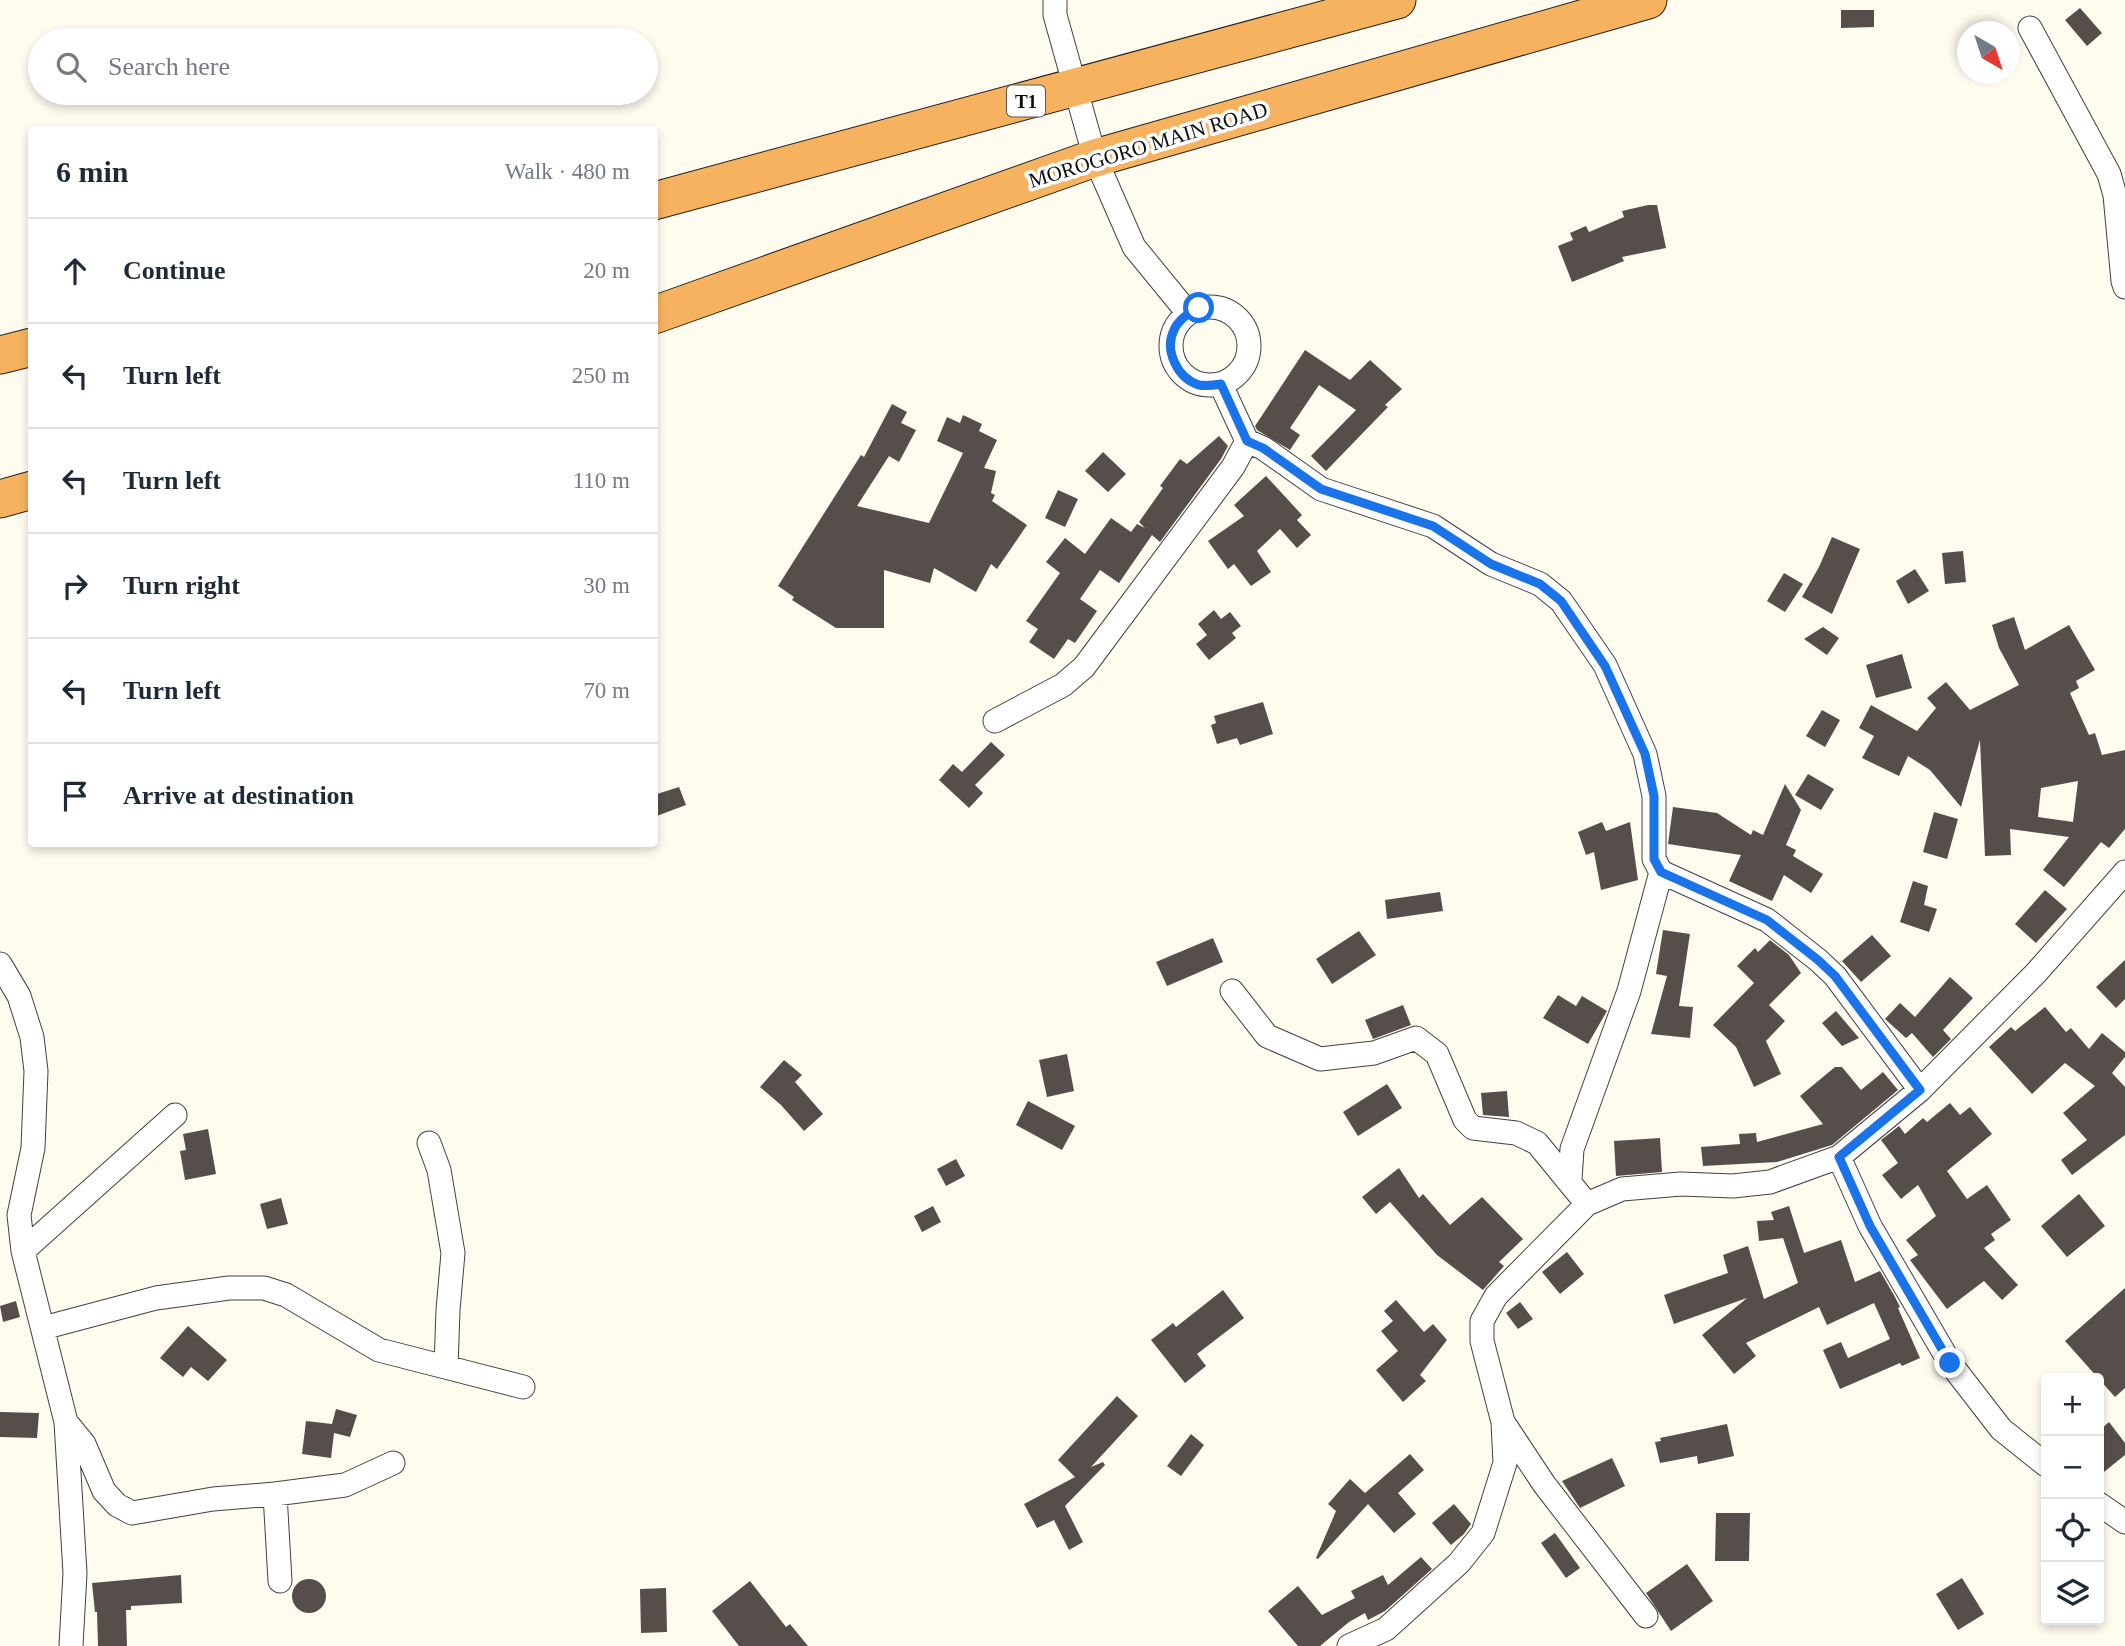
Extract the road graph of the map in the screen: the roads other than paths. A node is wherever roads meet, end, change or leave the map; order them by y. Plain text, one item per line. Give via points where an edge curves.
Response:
1 (1055, 0) edge
2 (1397, 0) edge
3 (1648, 0) edge
4 (2030, 28) dead end
5 (1074, 89) junction
6 (1095, 158) junction
7 (658, 200) edge
8 (2125, 287) edge
9 (1188, 313) junction
10 (658, 314) edge
11 (28, 349) edge
12 (0, 355) edge
13 (1221, 384) junction
14 (1247, 441) junction
15 (28, 491) edge
16 (0, 499) edge
17 (995, 721) dead end
18 (1661, 872) junction
19 (2125, 872) edge
20 (0, 964) edge
21 (1232, 991) dead end
22 (1920, 1090) junction
23 (175, 1115) dead end
24 (429, 1143) dead end
25 (1839, 1157) junction
26 (1570, 1180) junction
27 (1587, 1203) junction
28 (23, 1251) junction
29 (43, 1328) junction
30 (446, 1367) junction
31 (523, 1387) dead end
32 (66, 1422) junction
33 (1503, 1422) junction
34 (2041, 1461) edge
35 (393, 1463) dead end
36 (275, 1494) junction
37 (2104, 1507) edge
38 (2125, 1521) edge
39 (280, 1581) dead end
40 (1646, 1616) dead end
41 (1389, 1637) edge
42 (71, 1646) edge
43 (1349, 1646) edge

1 - 5 street
2 - 5 highway, T1
3 - 6 highway, MOROGORO MAIN ROAD
4 - 8 street via 2109,174
5 - 6 street
5 - 7 highway, T1
6 - 9 street via 1134,247
6 - 10 highway, MOROGORO MAIN ROAD
9 - 13 street via 1174,330 1170,352 1180,373 1199,385
9 - 13 street via 1222,307 1247,329 1247,363 1232,380
11 - 12 highway
13 - 14 street
14 - 17 street via 1233,467 1084,667 1063,685
14 - 18 street via 1321,489 1433,526 1491,564 1540,584 1561,601 1605,666 1645,754 1654,796 1654,859
15 - 16 highway
18 - 22 street via 1767,920 1818,960
18 - 26 street via 1629,990 1572,1149
19 - 22 street via 2036,973
20 - 28 street via 22,1006 36,1071 33,1148 19,1215
21 - 26 street via 1267,1036 1320,1059 1374,1053 1416,1038 1437,1054 1465,1120 1473,1128 1516,1133 1537,1143
22 - 25 street
23 - 28 street
24 - 30 street via 439,1170 453,1253
25 - 27 street via 1770,1182 1622,1189
25 - 34 street via 1870,1226 1950,1363 2001,1429
26 - 27 street
27 - 33 street via 1496,1296 1482,1321 1482,1341
28 - 29 street
29 - 30 street via 156,1298 264,1287 286,1295 379,1350
29 - 32 street
30 - 31 street
32 - 36 street via 83,1444 104,1491 132,1513
32 - 42 street via 75,1573
33 - 40 street via 1544,1484
33 - 41 street via 1505,1463 1483,1533
35 - 36 street via 345,1485
36 - 39 street
37 - 38 street
41 - 43 street

